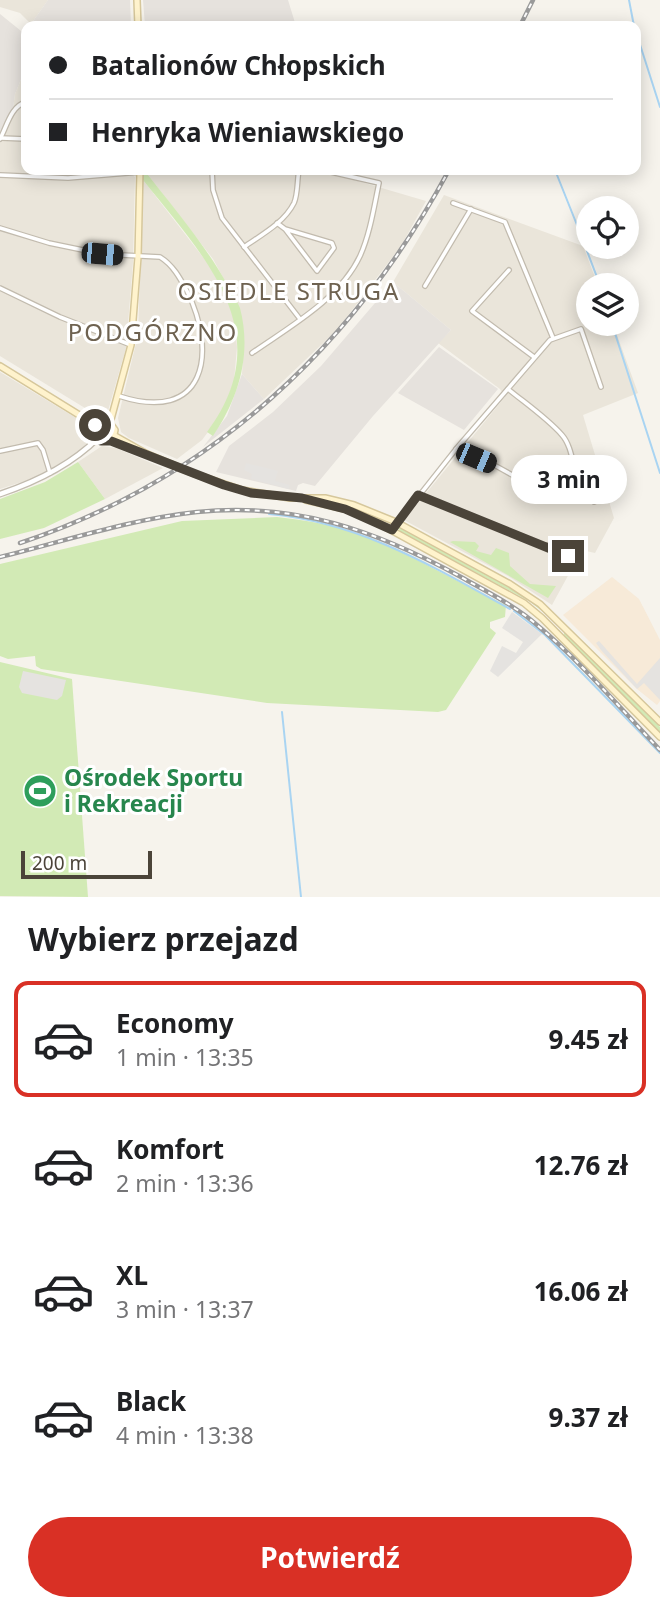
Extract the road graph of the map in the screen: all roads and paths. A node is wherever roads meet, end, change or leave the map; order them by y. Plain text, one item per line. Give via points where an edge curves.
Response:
1 (136, 0) edge
2 (138, 21) edge
3 (21, 103) edge
4 (1, 139) edge
5 (21, 139) edge
6 (0, 175) edge
7 (95, 175) edge
8 (140, 175) edge
9 (212, 175) edge
10 (298, 175) edge
11 (344, 175) edge
12 (453, 203) dead end
13 (471, 208) junction
14 (277, 223) junction
15 (0, 228) edge
16 (285, 229) junction
17 (244, 247) junction
18 (138, 257) junction
19 (509, 270) dead end
20 (425, 286) dead end
21 (0, 288) edge
22 (300, 319) junction
23 (553, 338) junction
24 (131, 345) junction
25 (252, 353) dead end
26 (534, 357) junction
27 (0, 366) edge
28 (601, 387) dead end
29 (508, 389) junction
30 (119, 396) junction
31 (110, 423) junction
32 (97, 426) junction
33 (97, 438) junction
34 (113, 438) junction
35 (456, 449) junction
36 (0, 451) edge
37 (50, 472) junction
38 (579, 481) junction
39 (532, 486) junction
40 (0, 494) edge
41 (418, 495) junction
42 (302, 498) junction
43 (396, 522) junction
44 (392, 530) junction
45 (545, 545) junction
46 (660, 722) edge
47 (660, 737) edge

1 - 2 main road
3 - 4 street
4 - 5 street
6 - 7 street
8 - 18 main road
9 - 17 street via 222,218
10 - 14 street via 295,201
11 - 22 street via 379,183 367,235 355,264 333,291
12 - 13 street
13 - 20 street
13 - 23 street via 505,222
14 - 16 street
14 - 17 street
15 - 18 street via 75,248
16 - 16 street via 317,271 334,248 332,243
17 - 22 street
18 - 24 main road
18 - 30 street via 160,257 178,275 198,319 202,354 196,380 180,398 159,403
19 - 26 street via 472,310
21 - 24 street
22 - 25 street
23 - 26 street
23 - 28 street via 581,329
24 - 30 main road
26 - 29 street
27 - 32 main road
29 - 35 street
29 - 38 street via 564,436
30 - 31 main road
31 - 32 main road
31 - 34 main road
32 - 33 main road
33 - 34 main road via 104,442
33 - 37 street
34 - 42 main road via 242,490
35 - 39 street
35 - 41 street
36 - 37 street via 38,443
37 - 40 street
38 - 38 street via 587,498 598,500 600,491
39 - 39 street via 537,498 546,500 548,492
41 - 43 street
41 - 45 street
42 - 43 main road via 315,496 354,505
42 - 44 main road via 352,511
43 - 44 street
43 - 46 main road via 530,596
44 - 47 main road via 530,607
45 - 45 street via 568,556 575,551 570,544

